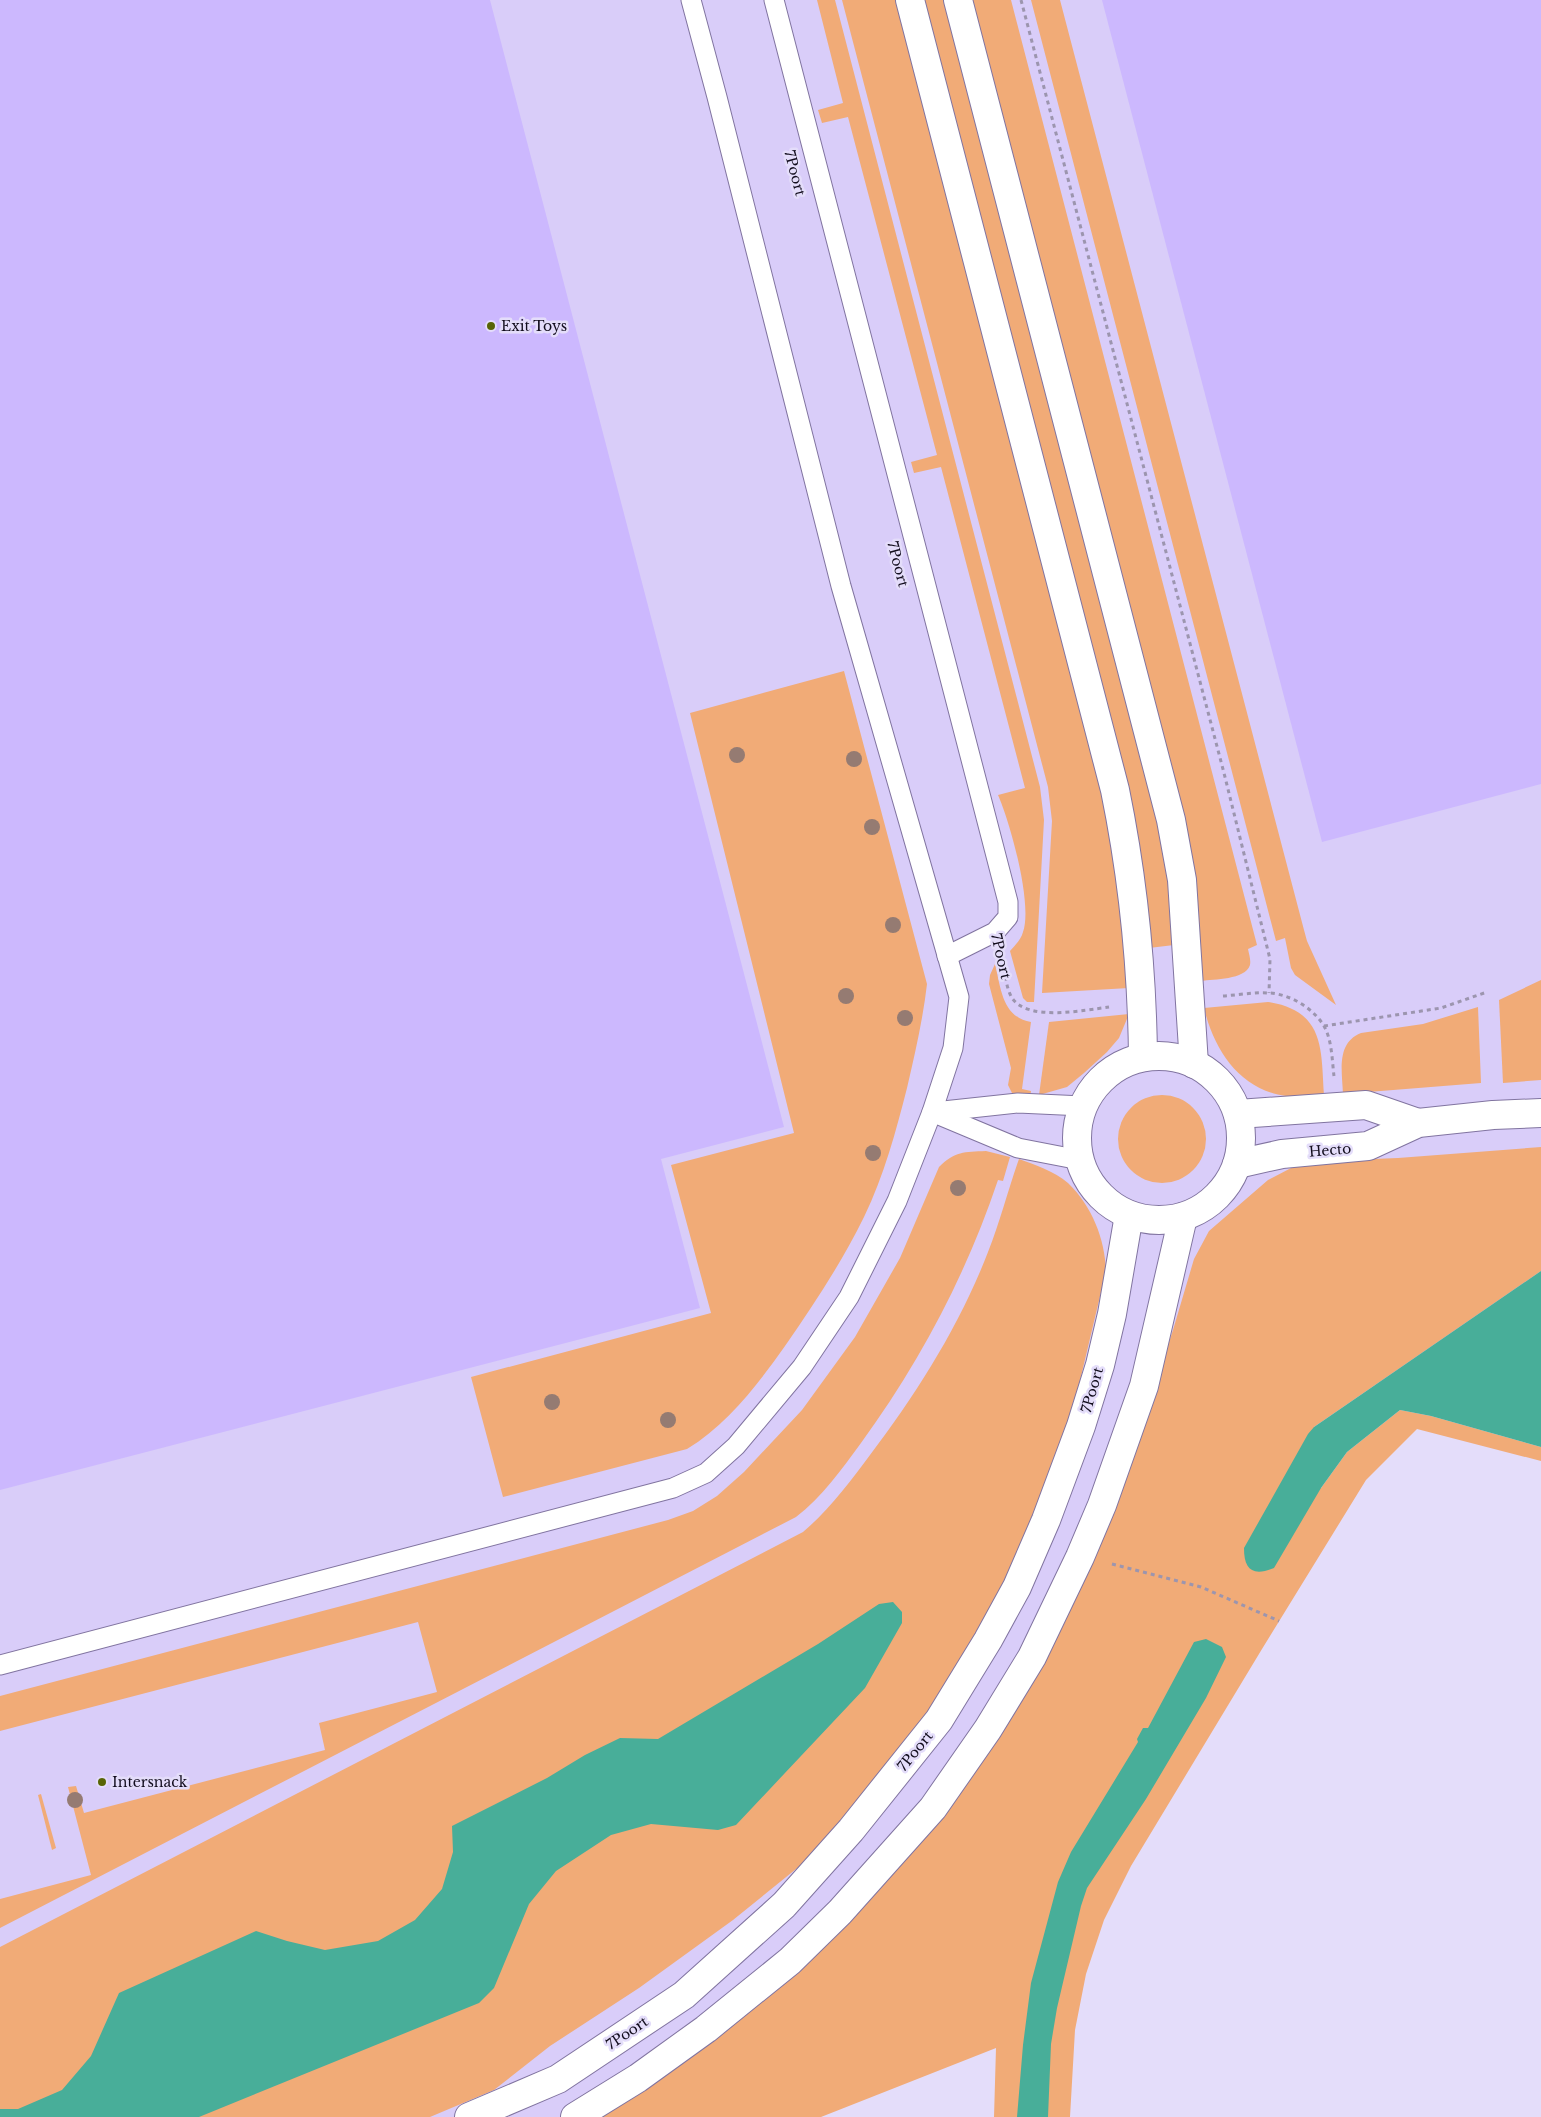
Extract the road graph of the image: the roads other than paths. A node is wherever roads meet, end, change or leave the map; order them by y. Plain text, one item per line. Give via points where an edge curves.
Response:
1 (691, 0) edge
2 (774, 0) edge
3 (910, 0) edge
4 (958, 0) edge
5 (947, 956) junction
6 (1142, 1058) junction
7 (1194, 1064) junction
8 (1083, 1106) junction
9 (932, 1112) junction
10 (1541, 1113) edge
11 (1238, 1114) junction
12 (1418, 1123) junction
13 (1080, 1160) junction
14 (1237, 1164) junction
15 (1129, 1214) junction
16 (1183, 1217) junction
17 (0, 1665) edge
18 (469, 2117) edge
19 (575, 2117) edge

1 - 5 lane via 841,586
2 - 5 lane via 1008,902 1008,917 995,932
3 - 6 street via 1115,790 1126,842 1142,1004
4 - 7 street via 1171,820 1182,880
5 - 9 lane via 959,997 953,1048
6 - 7 street via 1178,1058
6 - 8 street via 1118,1067 1097,1084
7 - 11 street via 1221,1084
8 - 9 lane via 1018,1103
8 - 13 street via 1078,1124
9 - 13 lane via 1018,1148
9 - 17 lane via 897,1201 849,1296 802,1366 736,1446 706,1473 673,1488
10 - 12 street, Hecto
11 - 12 street, Hecto via 1366,1105
11 - 14 street via 1241,1148
12 - 14 street, Hecto via 1368,1146 1282,1154
13 - 15 street via 1090,1183 1107,1201
14 - 16 street via 1217,1197
15 - 16 street via 1147,1219
15 - 18 street, 7Poort via 1112,1314 1082,1426 1017,1587 939,1720 852,1830 784,1905 684,1995 558,2079
16 - 19 street via 1144,1386 1102,1505 1032,1657 988,1729 933,1808 840,1912 790,1961 706,2029 638,2078

